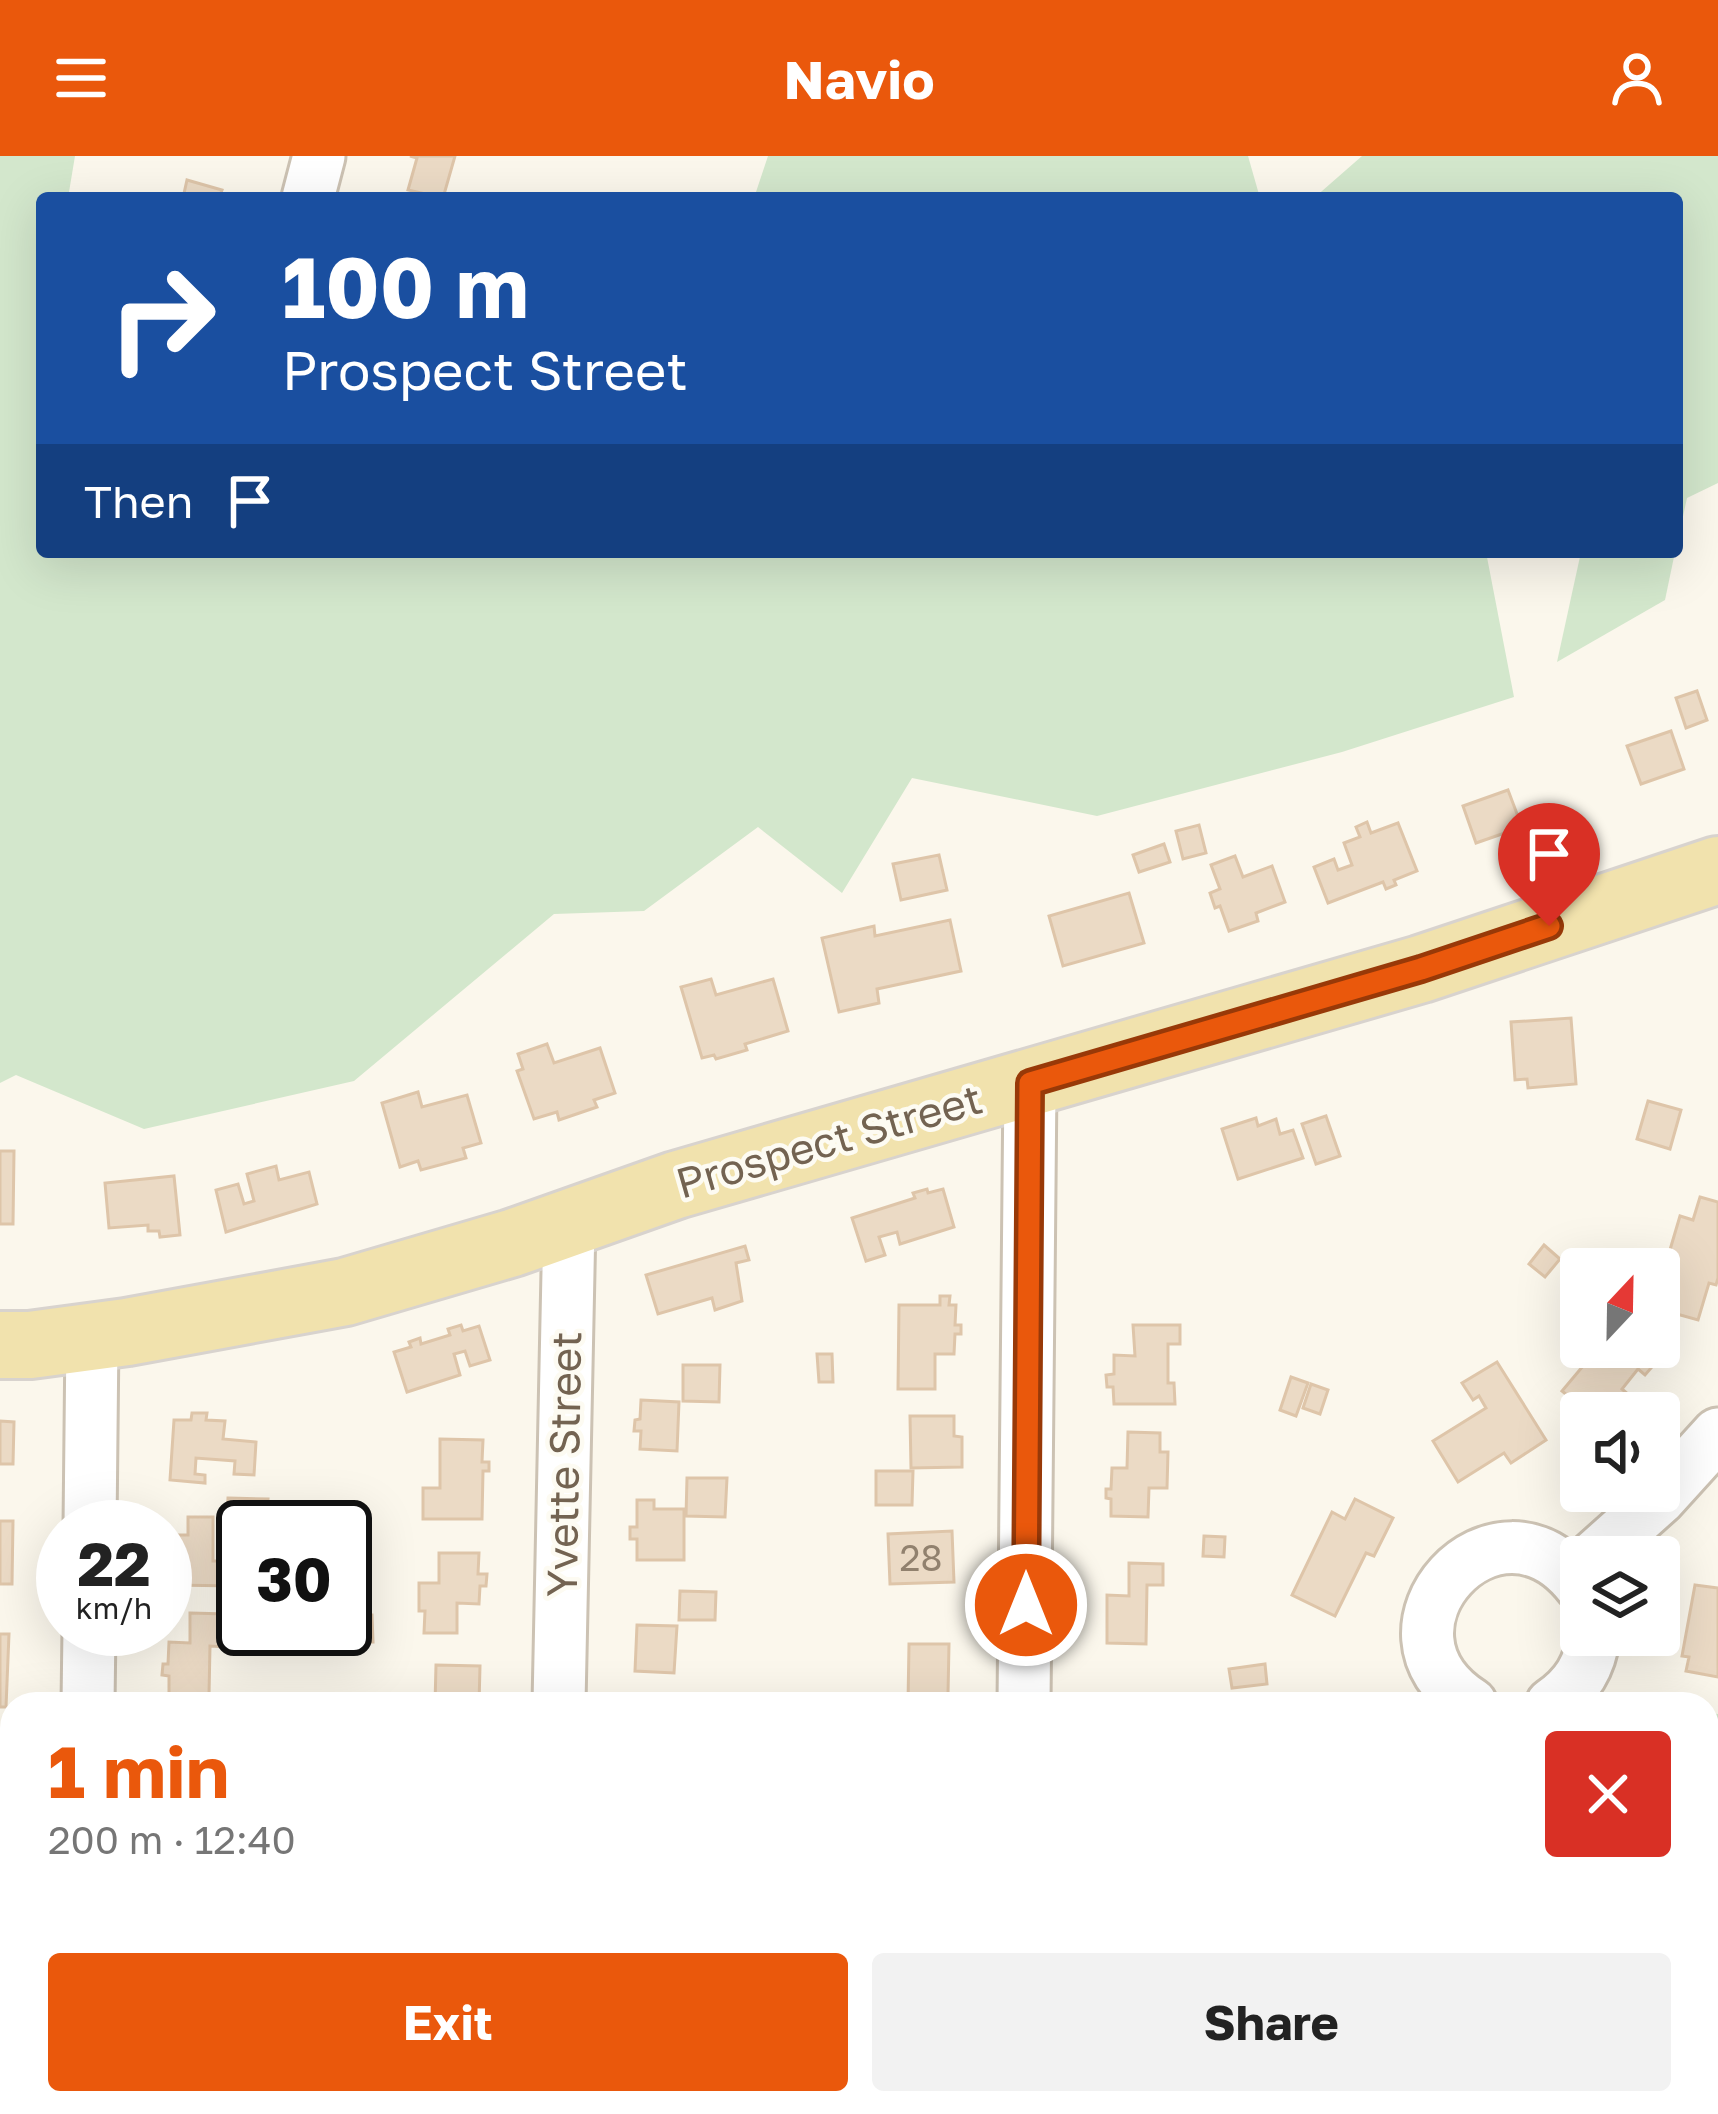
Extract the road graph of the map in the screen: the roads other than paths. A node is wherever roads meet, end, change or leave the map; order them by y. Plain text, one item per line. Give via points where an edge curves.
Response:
1 (319, 156) edge
2 (310, 192) edge
3 (1718, 870) edge
4 (1030, 1083) junction
5 (569, 1223) junction
6 (92, 1336) junction
7 (0, 1345) edge
8 (1718, 1434) edge
9 (90, 1500) edge
10 (1620, 1536) edge
11 (1560, 1562) edge
12 (89, 1656) edge
13 (1590, 1656) edge
14 (88, 1692) edge
15 (559, 1692) edge
16 (1024, 1692) edge
17 (1456, 1692) edge
18 (1566, 1692) edge

1 - 2 street
3 - 4 main road, Prospect Street via 1421,969
4 - 5 main road, Prospect Street
4 - 16 street
5 - 6 main road, Prospect Street via 344,1292
5 - 15 street, Yvette Street
6 - 7 main road, Prospect Street
6 - 9 street
8 - 10 street
11 - 17 street via 1499,1549 1468,1559 1444,1581 1430,1610 1428,1643
12 - 14 street
13 - 18 street

